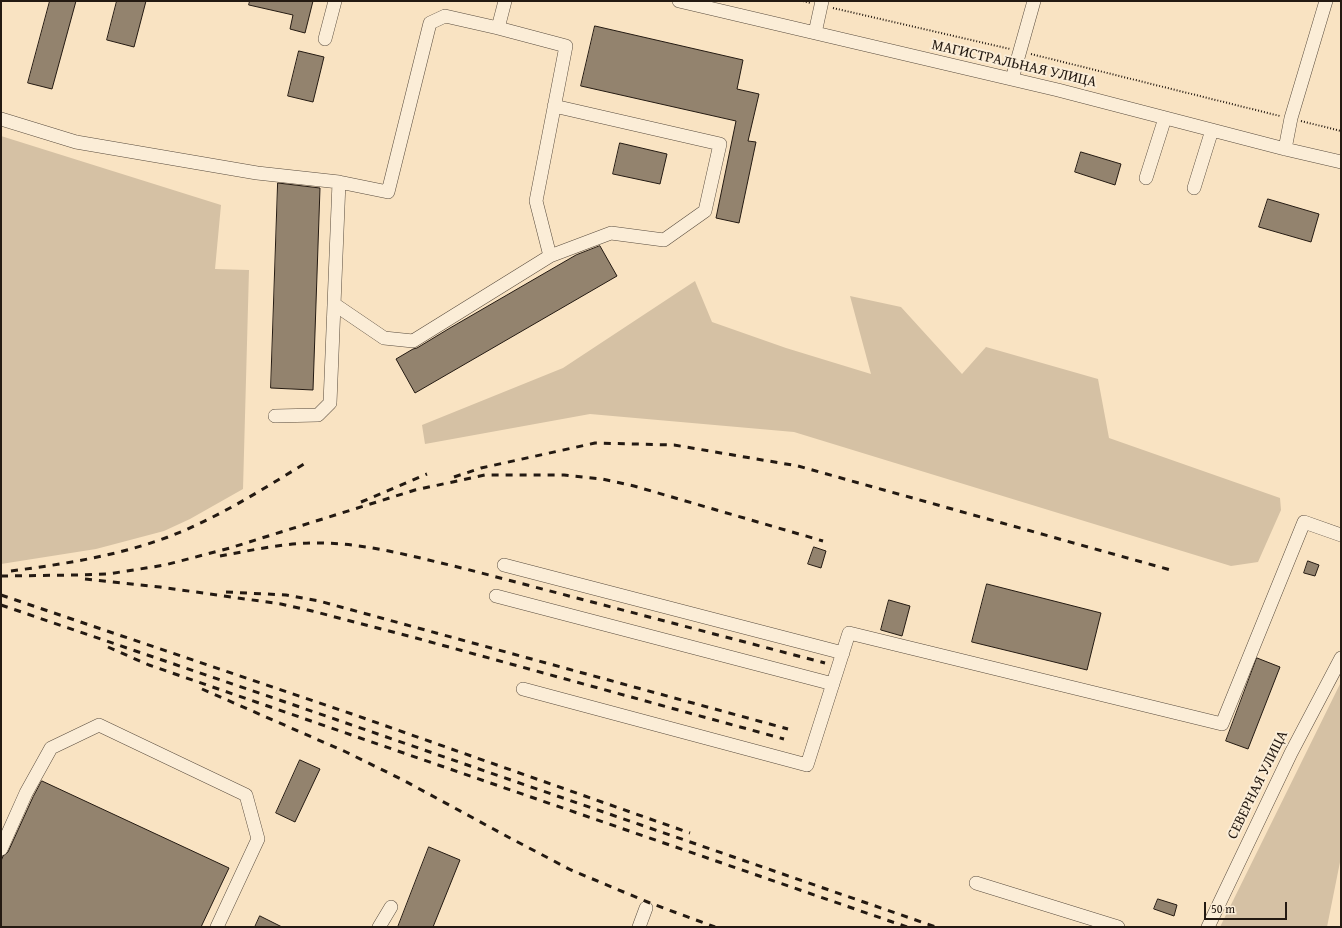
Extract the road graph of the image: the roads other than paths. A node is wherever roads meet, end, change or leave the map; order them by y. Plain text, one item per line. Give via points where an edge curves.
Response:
1 (335, 1) edge
2 (505, 1) edge
3 (679, 1) edge
4 (1034, 1) edge
5 (1326, 1) edge
6 (822, 3) edge
7 (498, 28) junction
8 (815, 34) junction
9 (325, 39) dead end
10 (1012, 79) junction
11 (554, 106) junction
12 (1165, 118) junction
13 (1, 119) edge
14 (1212, 130) junction
15 (1285, 149) junction
16 (1341, 162) edge
17 (1146, 178) dead end
18 (339, 182) junction
19 (1194, 188) dead end
20 (550, 256) junction
21 (334, 304) junction
22 (275, 416) dead end
23 (1341, 535) edge
24 (504, 565) dead end
25 (496, 596) dead end
26 (843, 653) junction
27 (1341, 658) edge
28 (833, 684) junction
29 (523, 689) dead end
30 (1, 849) edge
31 (976, 884) dead end
32 (391, 907) dead end
33 (646, 908) dead end
34 (217, 927) edge
35 (380, 927) edge
36 (639, 927) edge
37 (1118, 927) edge
38 (1208, 927) edge

1 - 9 street
2 - 7 street
3 - 8 street, МАГИСТРАЛЬНАЯ УЛИЦА
4 - 10 street
5 - 15 street via 1291,118
6 - 8 street
7 - 11 street via 566,46
7 - 18 street via 445,16 430,23 388,192
8 - 10 street, МАГИСТРАЛЬНАЯ УЛИЦА
10 - 12 street, МАГИСТРАЛЬНАЯ УЛИЦА
11 - 20 street via 536,201
11 - 20 street via 720,144 705,211 664,240 611,233
12 - 14 street, МАГИСТРАЛЬНАЯ УЛИЦА
12 - 17 street
13 - 18 street via 76,142 257,173
14 - 15 street, МАГИСТРАЛЬНАЯ УЛИЦА
14 - 19 street
15 - 16 street, МАГИСТРАЛЬНАЯ УЛИЦА
18 - 21 street
20 - 21 street via 413,341 384,338
21 - 22 street via 330,403 318,415
23 - 26 street via 1304,522 1222,724 849,633
24 - 26 street
25 - 28 street
26 - 28 street
27 - 38 street, СЕВЕРНАЯ УЛИЦА via 1291,753
28 - 29 street via 807,765
30 - 34 street via 26,793 52,748 99,725 246,795 258,839
31 - 37 street
32 - 35 street
33 - 36 street

